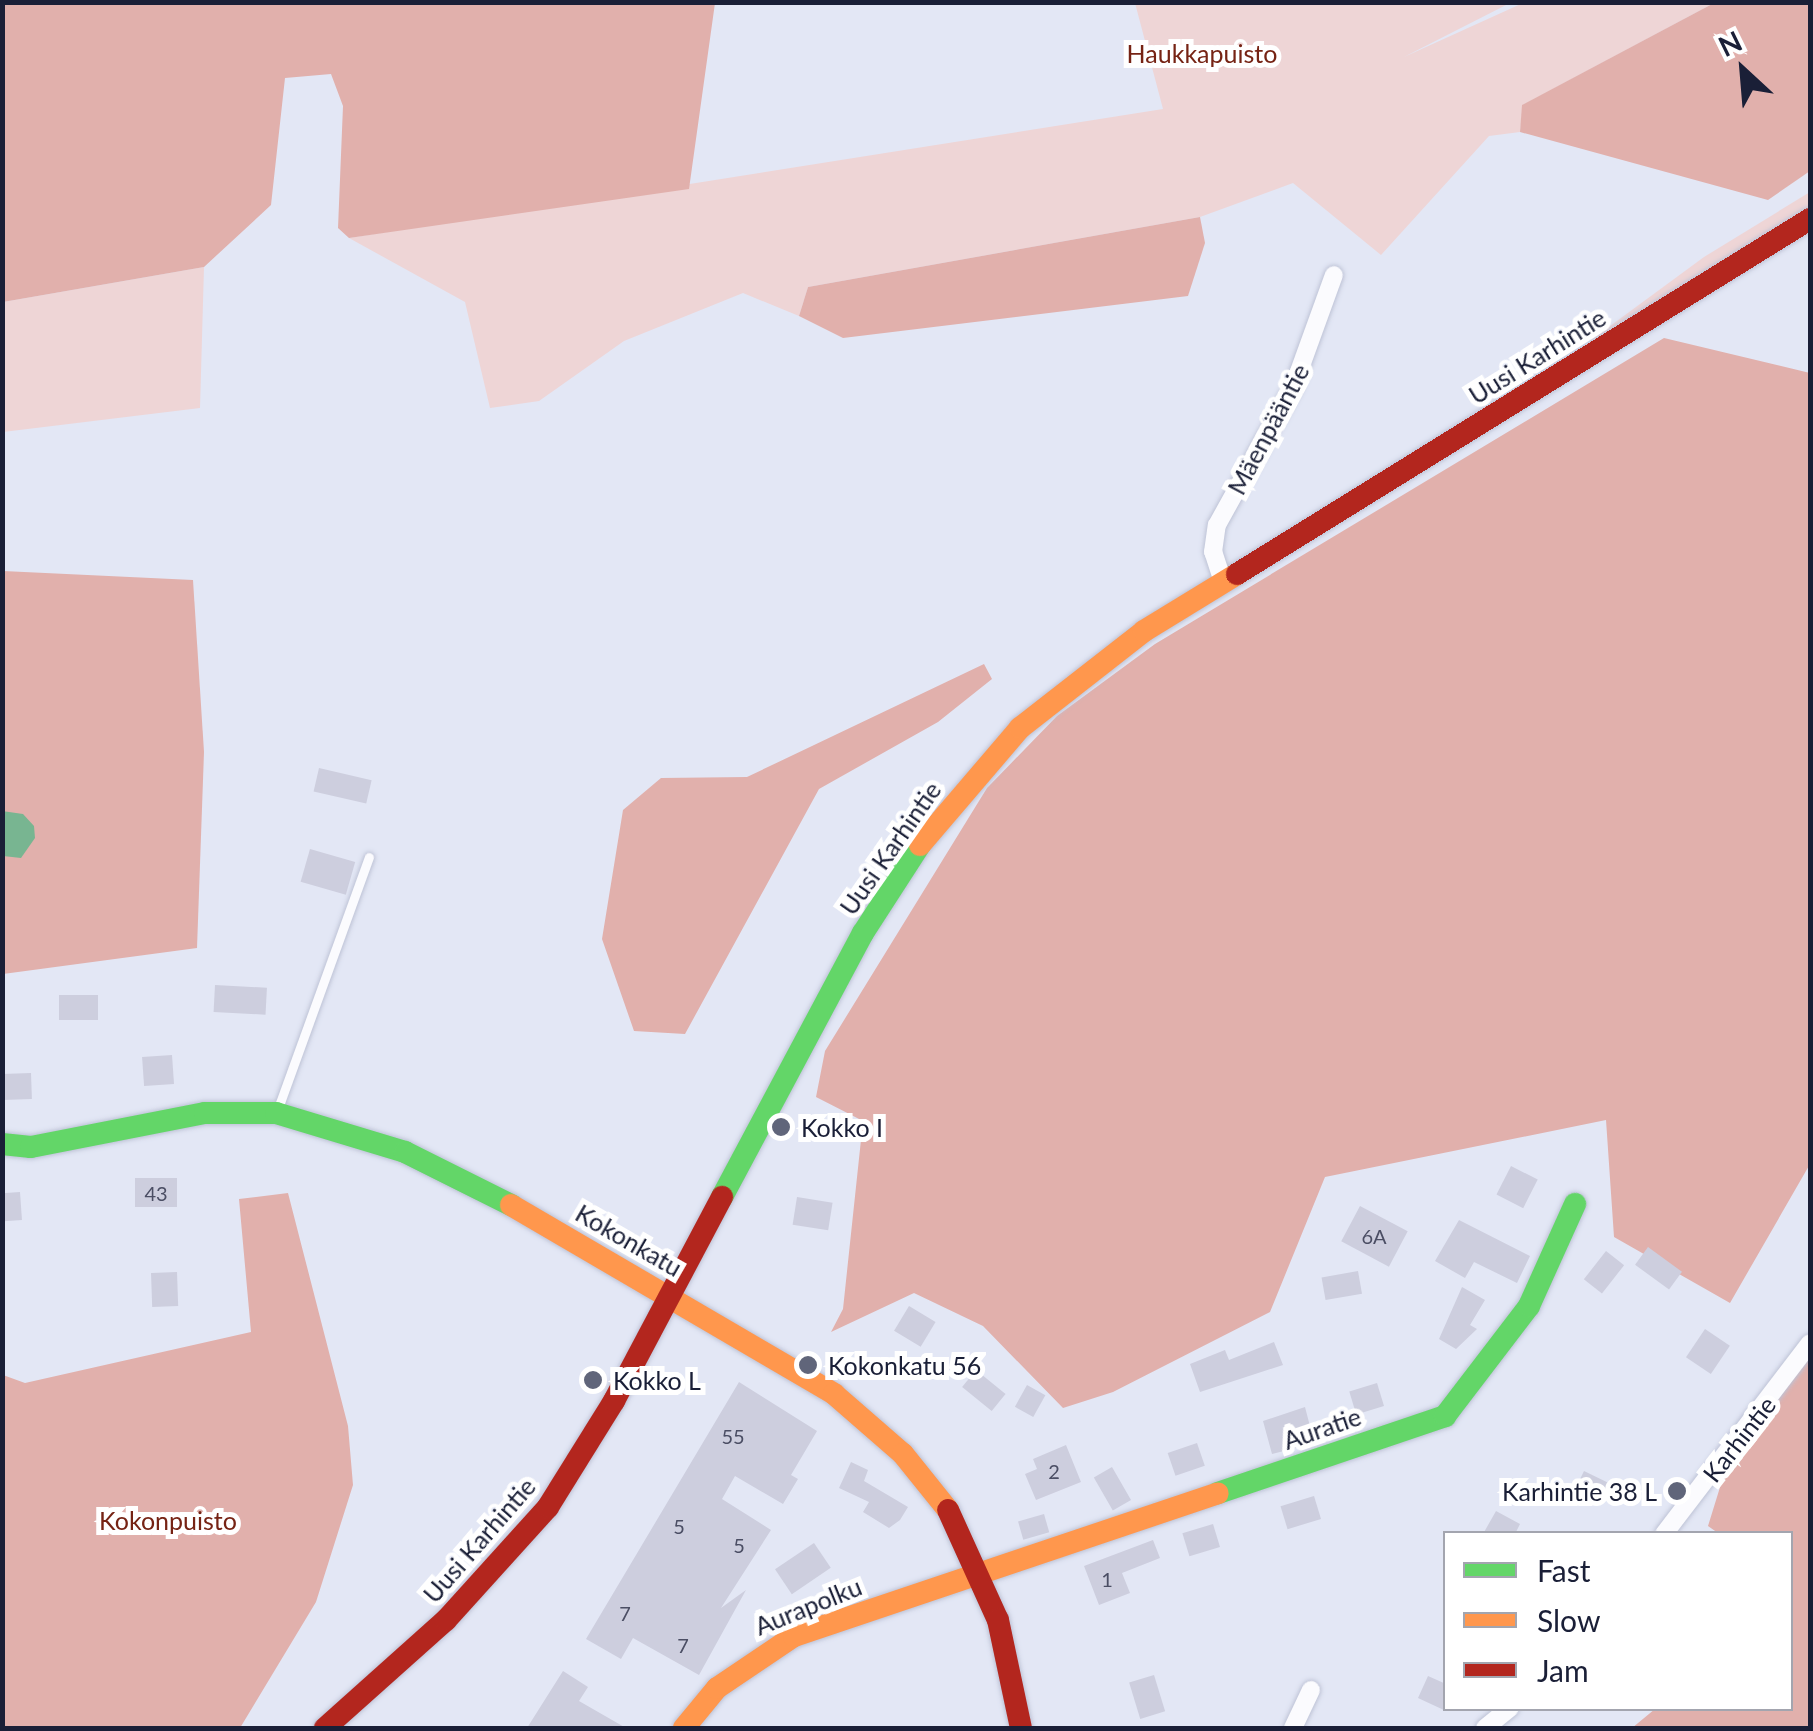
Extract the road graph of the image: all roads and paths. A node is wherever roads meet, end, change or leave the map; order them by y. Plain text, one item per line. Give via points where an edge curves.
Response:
1 (1810, 220) edge
2 (1334, 275) dead end
3 (1223, 582) junction
4 (369, 856) dead end
5 (276, 1113) junction
6 (2, 1144) edge
7 (1575, 1204) dead end
8 (671, 1297) junction
9 (1810, 1342) edge
10 (1666, 1531) edge
11 (978, 1574) junction
12 (1311, 1690) dead end
13 (1506, 1711) edge
14 (325, 1728) edge
15 (684, 1728) edge
16 (1021, 1728) edge
17 (1293, 1728) edge
18 (1485, 1728) edge

1 - 3 street, Uusi Karhintie
2 - 3 street, Mäenpääntie via 1294,388 1217,524 1213,552
3 - 8 street, Uusi Karhintie via 1048,702 926,834 854,950
4 - 5 lane
5 - 6 street, Kokonkatu via 205,1112 32,1147
5 - 8 street, Kokonkatu via 405,1152
7 - 11 street, Auratie via 1529,1306 1446,1416
8 - 11 street, Kokonkatu via 834,1394 903,1454 956,1520
8 - 14 street, Uusi Karhintie via 548,1507 446,1620
9 - 10 street, Karhintie
11 - 15 street, Aurapolku via 764,1650 717,1688
11 - 16 street, Kokonkatu via 998,1620
12 - 17 street
13 - 18 street

